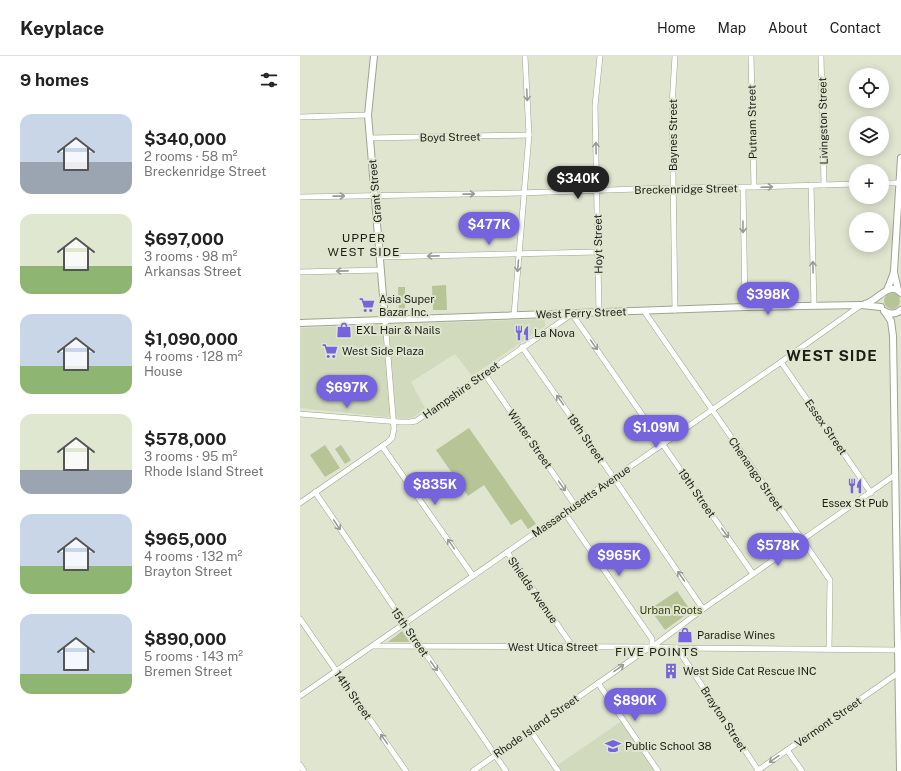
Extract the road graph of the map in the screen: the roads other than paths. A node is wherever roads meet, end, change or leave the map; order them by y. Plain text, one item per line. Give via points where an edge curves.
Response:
1 (374, 56) edge
2 (525, 56) edge
3 (600, 56) edge
4 (675, 56) edge
5 (751, 56) edge
6 (822, 56) edge
7 (368, 115) junction
8 (300, 117) edge
9 (529, 135) junction
10 (370, 138) junction
11 (901, 158) edge
12 (889, 183) edge
13 (900, 183) edge
14 (849, 184) edge
15 (811, 185) junction
16 (824, 185) junction
17 (754, 187) junction
18 (673, 188) junction
19 (743, 188) junction
20 (596, 191) junction
21 (525, 193) junction
22 (375, 196) junction
23 (300, 197) edge
24 (598, 252) junction
25 (519, 254) junction
26 (380, 257) junction
27 (381, 270) junction
28 (894, 270) junction
29 (300, 272) edge
30 (887, 290) junction
31 (900, 292) edge
32 (881, 296) junction
33 (861, 305) junction
34 (814, 306) junction
35 (745, 308) junction
36 (675, 310) junction
37 (883, 310) junction
38 (644, 311) junction
39 (900, 311) edge
40 (599, 313) junction
41 (572, 314) junction
42 (514, 315) junction
43 (385, 320) junction
44 (300, 323) edge
45 (893, 336) junction
46 (522, 347) junction
47 (781, 362) junction
48 (484, 374) junction
49 (712, 410) junction
50 (300, 414) edge
51 (898, 415) edge
52 (394, 422) junction
53 (663, 444) junction
54 (382, 446) junction
55 (895, 475) junction
56 (614, 478) junction
57 (315, 492) junction
58 (871, 493) junction
59 (898, 493) edge
60 (300, 503) edge
61 (575, 505) junction
62 (564, 512) junction
63 (802, 540) junction
64 (507, 552) junction
65 (899, 573) edge
66 (753, 574) junction
67 (473, 576) junction
68 (703, 609) junction
69 (300, 619) edge
70 (404, 624) junction
71 (372, 646) junction
72 (420, 646) junction
73 (573, 647) junction
74 (652, 647) junction
75 (677, 648) junction
76 (830, 649) junction
77 (899, 650) edge
78 (336, 671) junction
79 (898, 673) junction
80 (598, 683) junction
81 (300, 696) edge
82 (530, 730) junction
83 (787, 750) junction
84 (495, 755) junction
85 (300, 765) edge
86 (304, 771) edge
87 (406, 771) edge
88 (473, 771) edge
89 (506, 771) edge
90 (558, 771) edge
91 (658, 771) edge
92 (757, 771) edge
93 (802, 771) edge
94 (900, 771) edge

1 - 7 street, Grant Street
2 -> 9 street
20 -> 3 street, Hoyt Street via 595,106
4 - 18 street, Baynes Street via 672,106
5 - 17 street, Putnam Street
6 - 16 street, Livingston Street
7 - 8 street
7 - 10 street, Grant Street
9 - 10 street, Boyd Street
9 - 21 street
10 - 22 street, Grant Street
11 - 13 street
12 - 13 street
13 - 28 street
14 - 16 street, Breckenridge Street
15 - 16 street, Breckenridge Street
17 -> 15 street, Breckenridge Street
34 -> 15 street
17 - 19 street, Breckenridge Street
18 - 19 street, Breckenridge Street
18 - 20 street, Breckenridge Street
18 - 36 street, Baynes Street
19 -> 35 street
20 - 21 street, Breckenridge Street
20 - 24 street, Hoyt Street
22 -> 21 street, Breckenridge Street
21 - 25 street
23 -> 22 street, Breckenridge Street
22 - 26 street, Grant Street
24 - 25 street
24 - 40 street, Hoyt Street
25 -> 26 street
25 -> 42 street
26 - 27 street, Grant Street
27 -> 29 street
27 - 43 street, Grant Street
28 - 30 street
28 - 31 street
30 - 31 street
30 - 32 street, West Ferry Street
32 - 33 street, West Ferry Street
32 - 37 street via 879,300
33 - 34 street, West Ferry Street
33 - 37 street, West Ferry Street
33 - 47 street, Massachusetts Avenue
34 - 35 street, West Ferry Street
35 - 36 street, West Ferry Street
36 - 38 street, West Ferry Street
37 - 39 street, West Ferry Street via 893,314
37 - 45 street via 891,321
38 - 40 street, West Ferry Street
38 - 49 street, Chenango Street
39 - 45 street via 895,320
40 - 41 street, West Ferry Street
41 - 42 street, West Ferry Street
41 - 46 street, Hampshire Street
41 -> 53 street, 19th Street
42 - 43 street, West Ferry Street
43 - 44 street, West Ferry Street
43 - 52 street, Grant Street
45 - 51 street
46 - 48 street, Hampshire Street
56 -> 46 street, 18th Street
47 - 49 street, Massachusetts Avenue
47 - 58 street, Essex Street
48 - 52 street, Hampshire Street via 416,421
48 -> 61 street, Winter Street
49 - 53 street, Massachusetts Avenue
49 - 63 street, Chenango Street
50 - 52 street, Hampshire Street
51 - 55 street
52 - 54 street via 392,438
53 - 56 street, Massachusetts Avenue
53 -> 66 street, 19th Street
54 - 57 street
67 -> 54 street
55 - 58 street, Rhode Island Street
55 - 59 street
56 - 61 street, Massachusetts Avenue
68 -> 56 street, 18th Street
57 - 60 street
57 -> 70 street, 15th Street
58 - 63 street, Rhode Island Street
59 - 65 street
61 - 62 street, Massachusetts Avenue
62 - 64 street, Massachusetts Avenue
62 - 74 street via 652,639
63 - 66 street, Rhode Island Street
63 - 76 street, Chenango Street via 830,580
64 - 67 street, Massachusetts Avenue
64 - 73 street, Shields Avenue
65 - 77 street
66 - 68 street, Rhode Island Street
67 - 70 street, Massachusetts Avenue
68 - 74 street, Rhode Island Street
69 - 78 street, 14th Street
70 - 71 street, Massachusetts Avenue
70 - 72 street, 15th Street
71 - 72 street, West Utica Street
71 - 78 street, Massachusetts Avenue
72 - 73 street, West Utica Street
72 -> 84 street, 15th Street
73 - 74 street, West Utica Street
74 - 75 street, West Utica Street
80 -> 74 street, Rhode Island Street
75 - 76 street, West Utica Street
75 - 92 street, Brayton Street
76 - 77 street, West Utica Street
77 - 79 street
78 - 81 street, Massachusetts Avenue
87 -> 78 street, 14th Street
79 - 83 street, Vermont Street
79 - 94 street
80 - 82 street, Rhode Island Street
80 - 91 street
82 - 84 street, Rhode Island Street
82 - 90 street
83 -> 92 street, Vermont Street
83 - 93 street
84 - 88 street, Rhode Island Street
84 - 89 street, 15th Street
85 - 86 street

